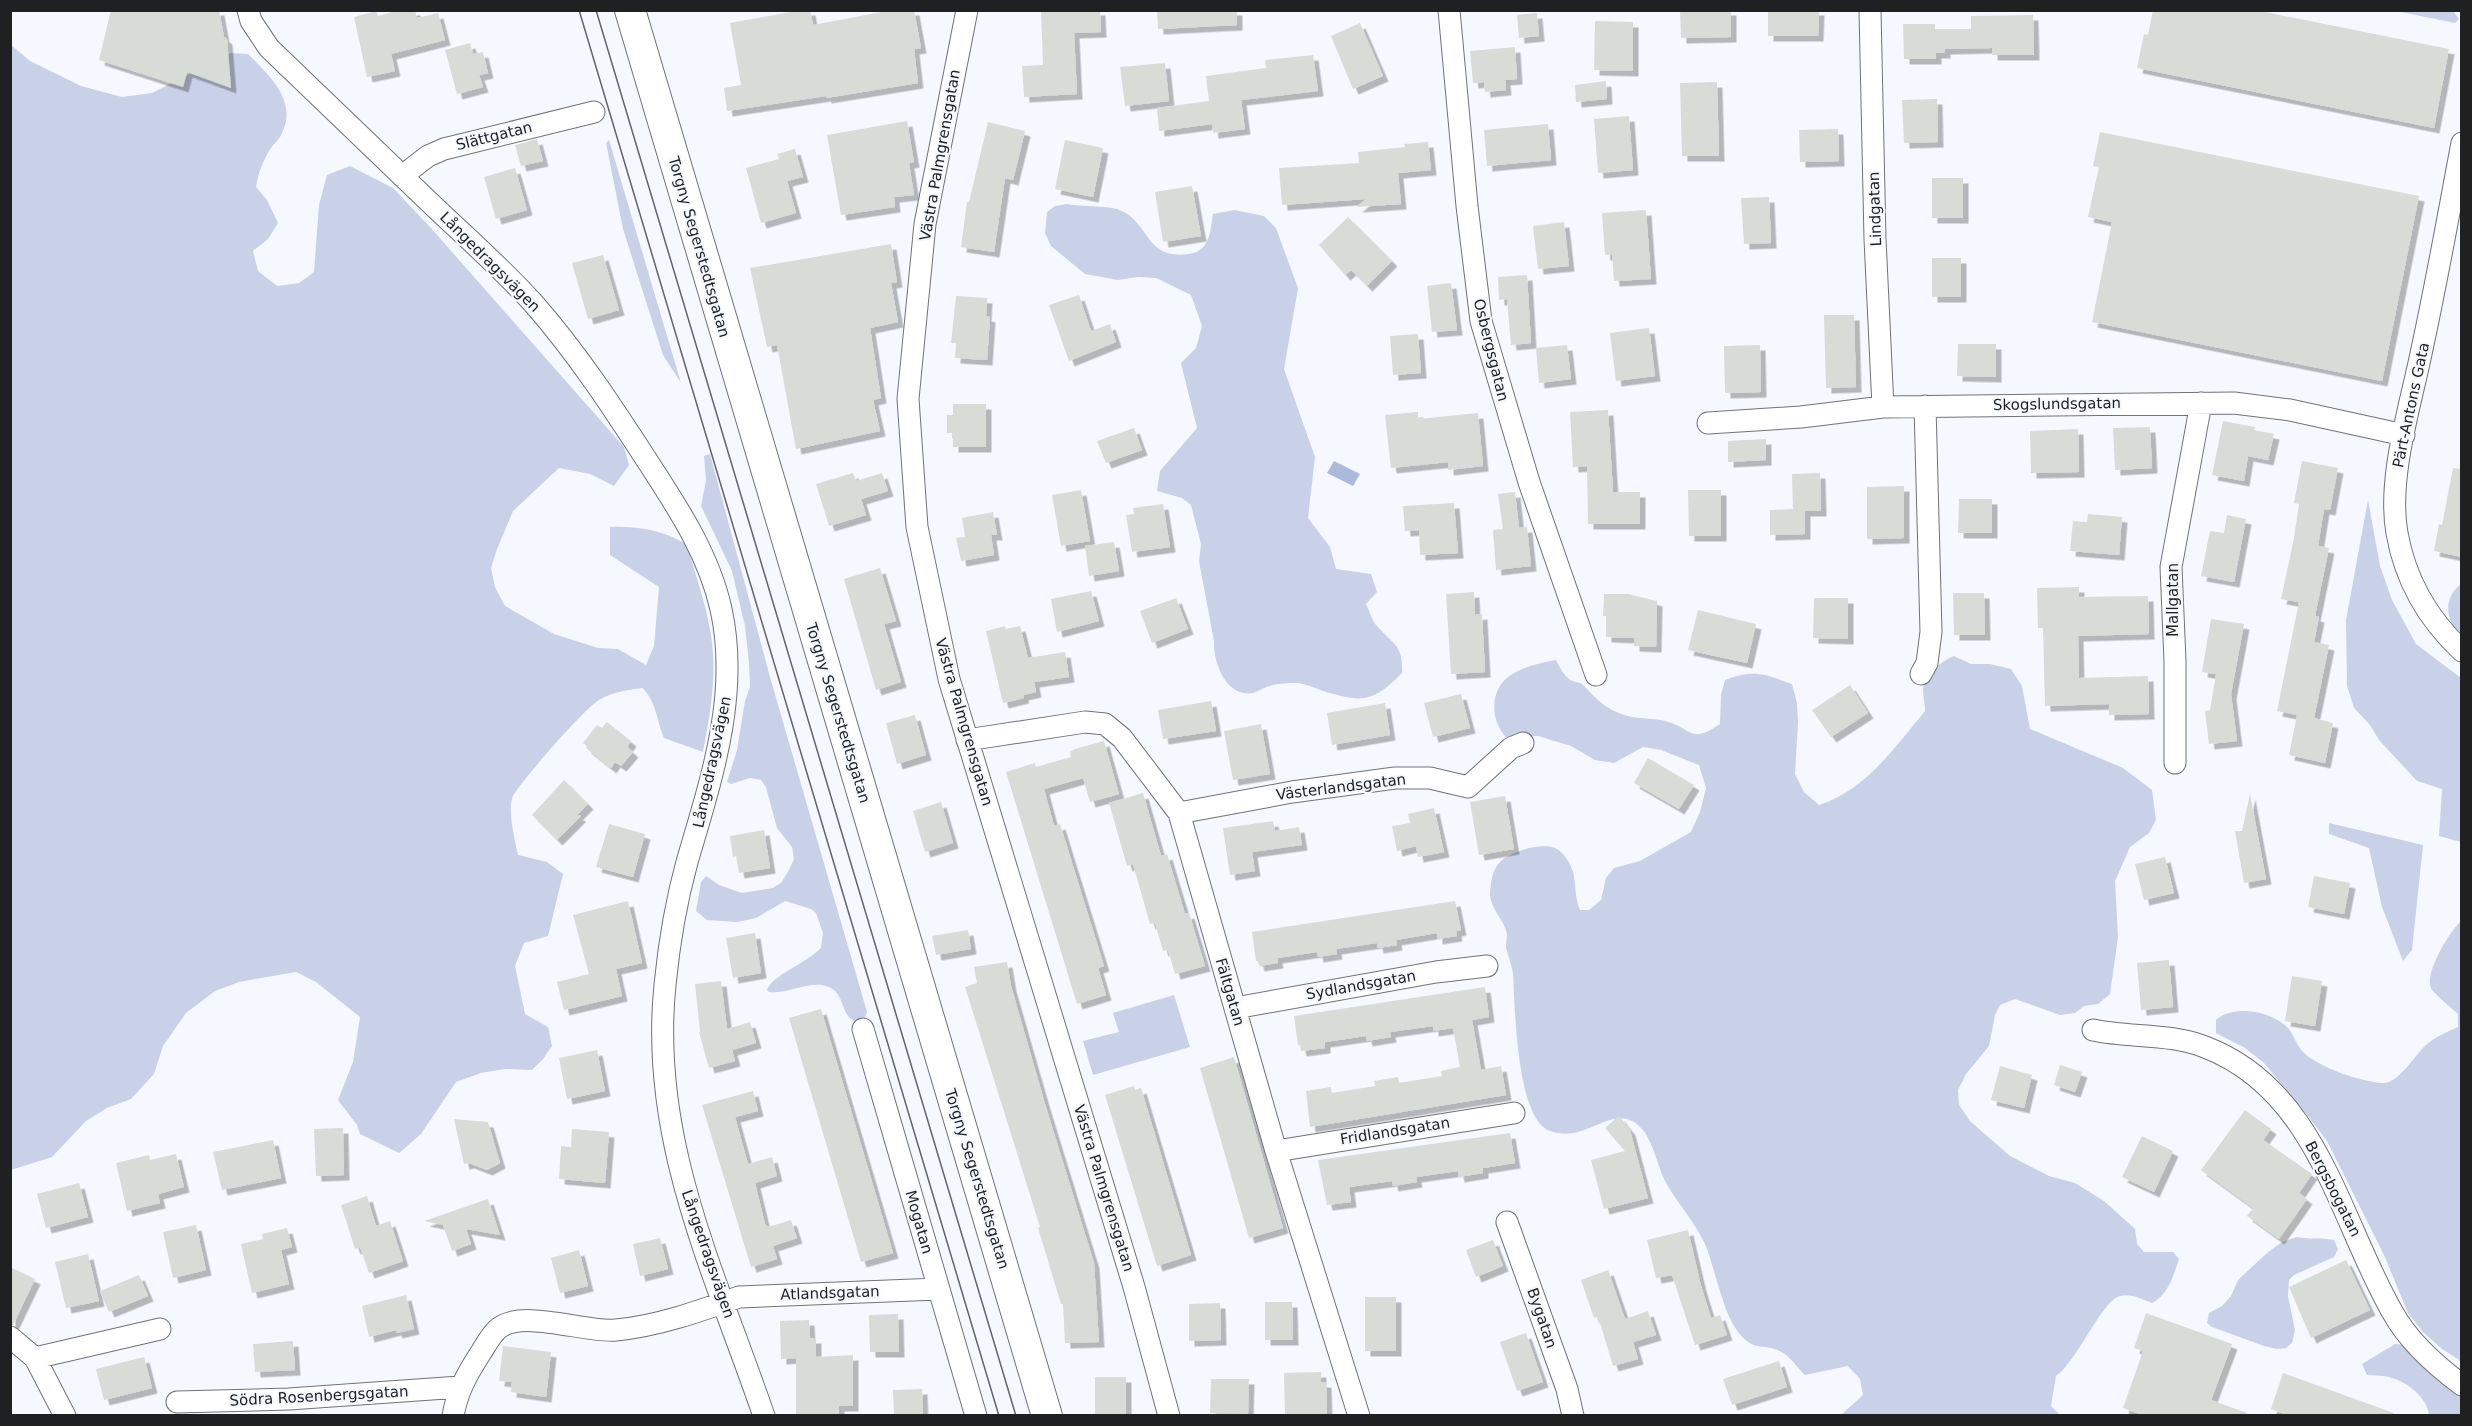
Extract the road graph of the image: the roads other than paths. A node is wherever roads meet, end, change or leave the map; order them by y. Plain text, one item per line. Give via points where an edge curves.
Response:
1 (248, 10) edge
2 (630, 10) edge
3 (967, 10) edge
4 (1449, 10) edge
5 (1870, 10) edge
6 (594, 112) dead end
7 (2462, 143) edge
8 (402, 177) junction
9 (2201, 404) junction
10 (1925, 406) junction
11 (1883, 407) junction
12 (1708, 423) dead end
13 (2404, 435) junction
14 (2462, 651) edge
15 (1921, 674) dead end
16 (1596, 675) dead end
17 (967, 740) junction
18 (1523, 743) dead end
19 (2175, 763) dead end
20 (1179, 813) junction
21 (1487, 966) dead end
22 (1235, 1008) junction
23 (863, 1029) dead end
24 (2093, 1030) dead end
25 (1514, 1113) dead end
26 (1276, 1151) junction
27 (1507, 1222) dead end
28 (938, 1289) junction
29 (724, 1302) junction
30 (160, 1329) dead end
31 (10, 1337) edge
32 (35, 1358) junction
33 (2462, 1385) edge
34 (460, 1387) junction
35 (177, 1402) dead end
36 (65, 1416) edge
37 (453, 1416) edge
38 (764, 1416) edge
39 (976, 1416) edge
40 (1047, 1416) edge
41 (1169, 1416) edge
42 (1359, 1416) edge
43 (1573, 1416) edge

1 - 8 street, Långedragsvägen via 269,48
2 - 40 street, Torgny Segerstedtsgatan
3 - 17 street, Västra Palmgrensgatan via 925,224 908,399 917,527 949,679
4 - 16 street, Osbergsgatan via 1481,321 1529,482
5 - 11 street, Lindgatan
6 - 8 street, Slättgatan via 444,149 428,156
7 - 13 street, Pärt-Antons Gata
8 - 29 street, Långedragsvägen via 511,279 579,360 679,508 701,551 718,600 728,661 724,717 673,929 664,988 662,1072 681,1175
9 - 10 street, Skogslundsgatan
9 - 13 street, Skogslundsgatan via 2260,406
9 - 19 street, Mallgatan via 2171,567
10 - 11 street, Skogslundsgatan
10 - 15 street via 1932,632 1927,663
11 - 12 street, Skogslundsgatan
13 - 14 street, Pärt-Antons Gata via 2394,505 2403,560 2427,610
17 - 20 street, Fältgatan via 1085,722 1105,724 1122,738
17 - 41 street, Västra Palmgrensgatan via 1134,1287
18 - 20 street, Västerlandsgatan via 1511,748 1468,787 1431,778 1395,778
20 - 22 street, Fältgatan
21 - 22 street, Sydlandsgatan
22 - 26 street, Fältgatan
23 - 28 street, Mogatan
24 - 33 street, Bergsbogatan via 2163,1037 2204,1046 2270,1088 2327,1170 2393,1314 2420,1349
25 - 26 street, Fridlandsgatan
26 - 42 street, Fältgatan
27 - 43 street, Bygatan via 1567,1389
28 - 29 street, Atlandsgatan via 739,1296
28 - 39 street, Mogatan
29 - 34 street via 658,1322 613,1330 526,1321 506,1324 493,1335
29 - 38 street, Långedragsvägen
30 - 32 street
31 - 32 street
32 - 36 street
34 - 35 street, Södra Rosenbergsgatan
34 - 37 street

